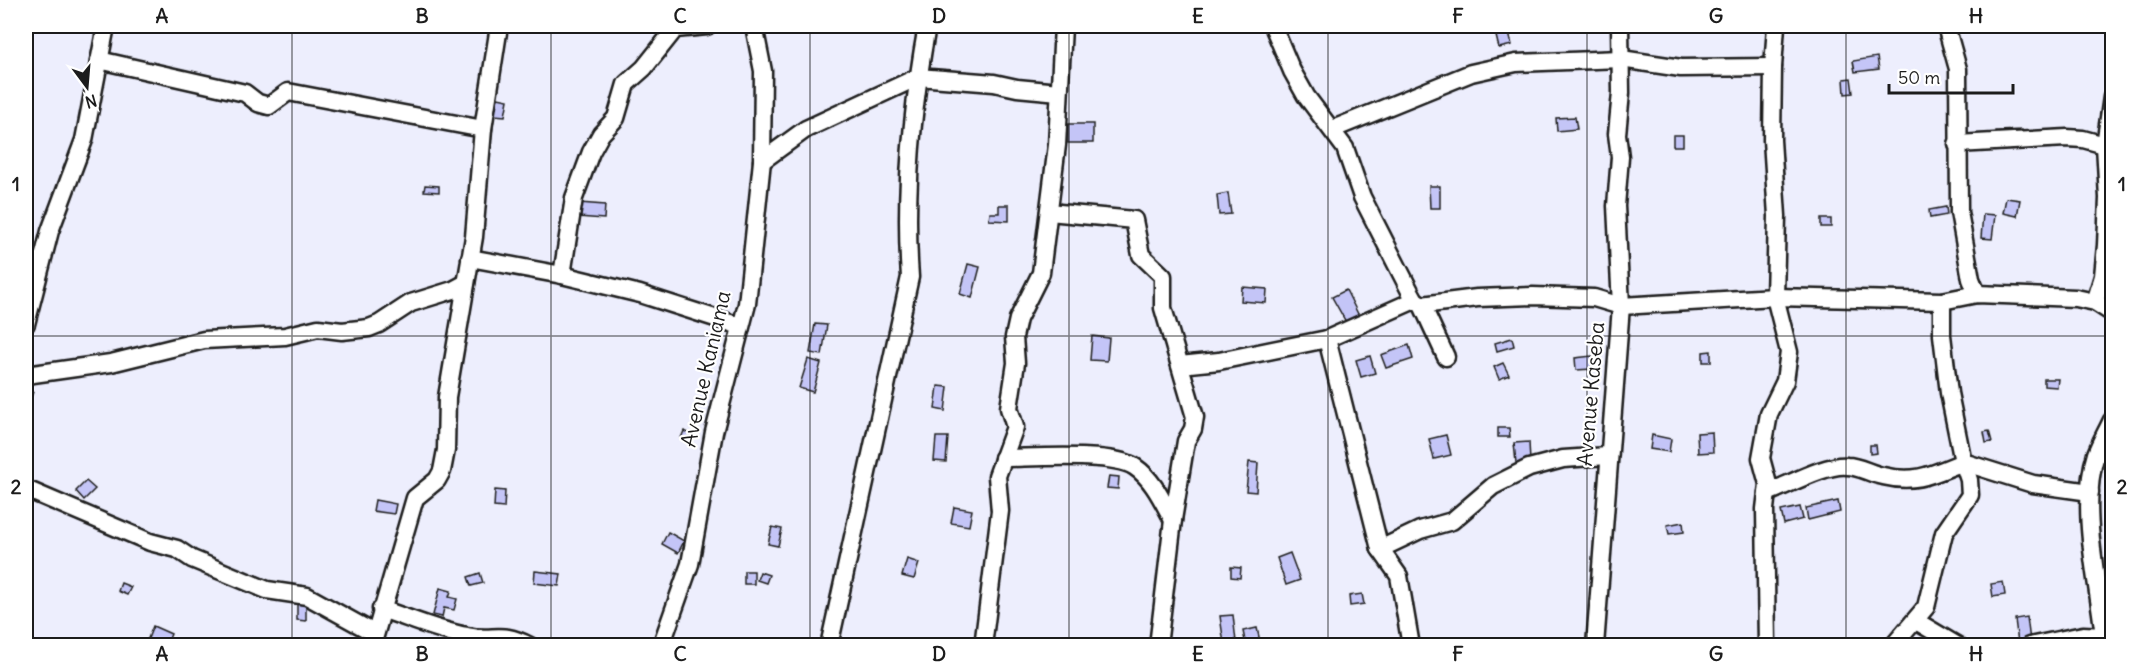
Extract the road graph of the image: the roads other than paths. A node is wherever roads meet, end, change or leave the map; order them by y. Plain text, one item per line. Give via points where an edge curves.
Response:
1 (106, 26) edge
2 (499, 26) edge
3 (707, 26) edge
4 (754, 26) edge
5 (927, 26) edge
6 (1063, 26) edge
7 (1273, 26) edge
8 (1620, 26) edge
9 (1776, 26) edge
10 (1946, 26) edge
11 (1621, 59) junction
12 (99, 60) junction
13 (1773, 68) junction
14 (918, 77) junction
15 (1059, 92) junction
16 (2112, 97) edge
17 (483, 129) junction
18 (1333, 129) junction
19 (1957, 144) junction
20 (2109, 146) edge
21 (762, 161) junction
22 (1049, 212) junction
23 (470, 258) junction
24 (562, 275) junction
25 (466, 282) junction
26 (1977, 294) junction
27 (1775, 297) junction
28 (1942, 301) junction
29 (2096, 302) junction
30 (1419, 303) junction
31 (1621, 306) junction
32 (2112, 313) edge
33 (26, 324) edge
34 (741, 327) junction
35 (1327, 339) junction
36 (1446, 357) dead end
37 (1180, 365) junction
38 (26, 375) edge
39 (2112, 420) edge
40 (1608, 456) junction
41 (1003, 458) junction
42 (1963, 462) junction
43 (26, 489) edge
44 (2090, 492) junction
45 (1767, 493) junction
46 (1173, 520) junction
47 (1380, 549) junction
48 (381, 609) junction
49 (1916, 621) junction
50 (2107, 637) edge
51 (373, 639) edge
52 (530, 645) edge
53 (661, 645) edge
54 (829, 645) edge
55 (982, 645) edge
56 (1158, 645) edge
57 (1411, 645) edge
58 (1595, 645) edge
59 (1767, 645) edge
60 (1893, 645) edge
61 (1958, 645) edge
62 (2029, 645) edge

1 - 12 street
2 - 17 street
3 - 24 street via 675,29 644,69 626,84 616,118 601,134 581,174
4 - 21 street, Avenue Kaniama via 763,71
5 - 14 street
6 - 15 street
7 - 18 street via 1306,96
8 - 11 street
9 - 13 street
10 - 19 street via 1958,69
11 - 13 street via 1681,68
11 - 18 street via 1516,63 1471,73
11 - 31 street via 1616,206
12 - 17 street via 245,93 258,103 269,105 288,92
12 - 33 street via 84,140 50,231
13 - 27 street
14 - 15 street via 994,82
14 - 21 street via 806,129
14 - 54 street via 906,226 910,277
15 - 22 street
16 - 20 street
17 - 23 street
18 - 30 street via 1345,148 1362,197
19 - 20 street via 2083,138
19 - 26 street via 1959,213
20 - 29 street via 2103,276
21 - 34 street, Avenue Kaniama via 747,304
22 - 37 street via 1134,220 1141,255 1163,276 1164,308
22 - 41 street via 1041,273 1014,337 1016,363 1010,408 1015,427
23 - 24 street
23 - 25 street
24 - 34 street via 640,294
25 - 38 street via 411,303 369,328 318,328 285,336 204,340 111,363
25 - 48 street via 447,397 442,471 415,498
26 - 28 street
26 - 29 street
27 - 28 street
27 - 31 street
27 - 45 street via 1788,352 1785,381 1769,414 1761,458
28 - 42 street via 1949,393
29 - 32 street
30 - 31 street, Avenue Kaseba via 1578,296
30 - 35 street, Avenue Kaseba
30 - 36 street
31 - 40 street, Avenue Kaseba
34 - 53 street, Avenue Kaniama via 714,432 690,564
35 - 37 street, Avenue Kaseba
35 - 47 street
37 - 46 street via 1195,417 1186,441
39 - 44 street via 2096,455
40 - 47 street via 1563,459 1529,468 1493,486 1452,521 1420,530
40 - 58 street, Avenue Kaseba
41 - 46 street via 1116,460 1135,467 1151,483
41 - 55 street via 997,476 999,523
42 - 44 street via 2033,484
42 - 45 street via 1926,478 1910,480 1847,466 1827,469
42 - 49 street via 1970,480 1970,495 1944,533 1926,607
43 - 51 street via 150,542 177,549 267,590 307,596
44 - 50 street via 2091,533
45 - 59 street
46 - 56 street
47 - 57 street via 1399,576
48 - 51 street
48 - 52 street via 465,636 484,639 500,635
49 - 60 street
49 - 61 street
50 - 62 street via 2083,635

